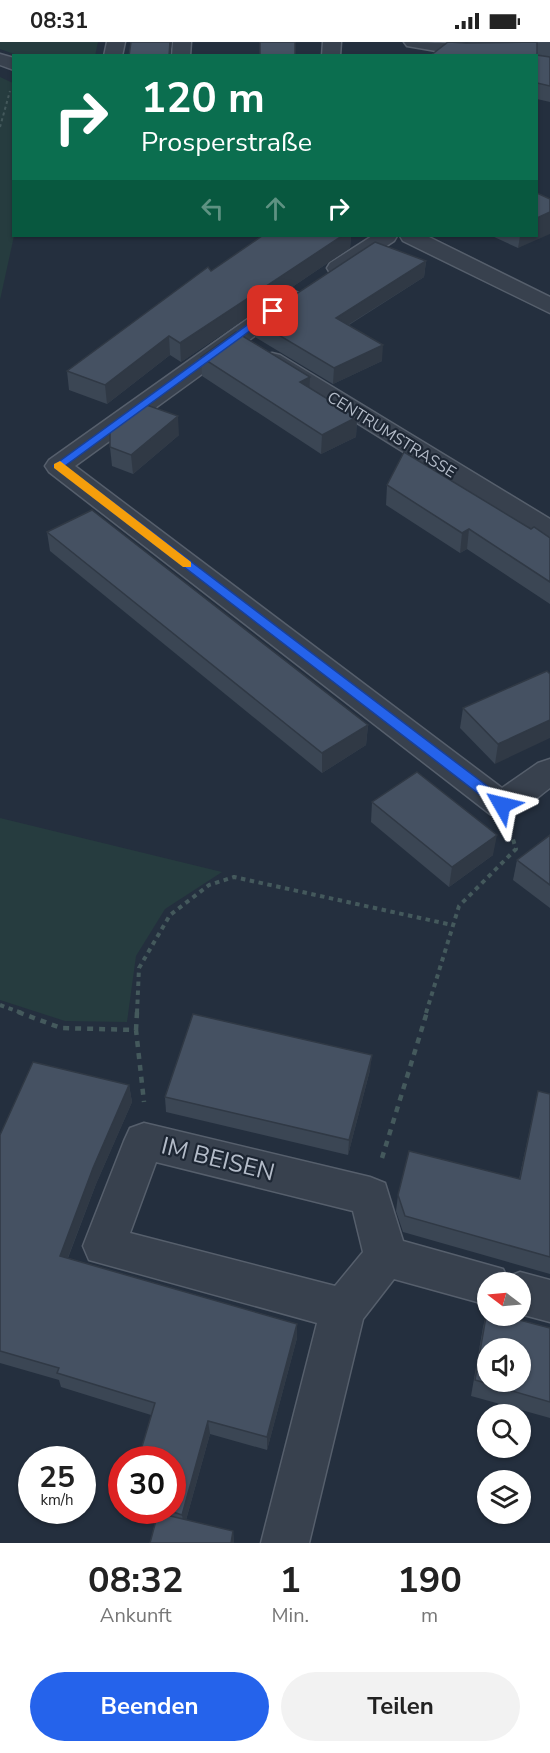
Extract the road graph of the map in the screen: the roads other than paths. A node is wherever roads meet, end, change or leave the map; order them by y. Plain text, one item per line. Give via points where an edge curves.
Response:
1 (413, 42) edge
2 (435, 44) edge
3 (491, 54) edge
4 (384, 237) edge
5 (413, 237) edge
6 (550, 306) edge
7 (235, 337) junction
8 (550, 531) edge
9 (550, 771) edge
10 (386, 1257) junction
11 (477, 1281) edge
12 (531, 1296) edge
13 (550, 1301) edge
14 (343, 1309) junction
15 (285, 1543) edge

1 - 2 street
2 - 3 street
4 - 7 street
5 - 6 street
7 - 8 street, CENTRUMSTRASSE
7 - 9 street via 58,466 502,805
10 - 11 street
10 - 14 street
10 - 14 street, IM BEISEN via 370,1196 144,1142 104,1246
12 - 13 street
14 - 15 street

